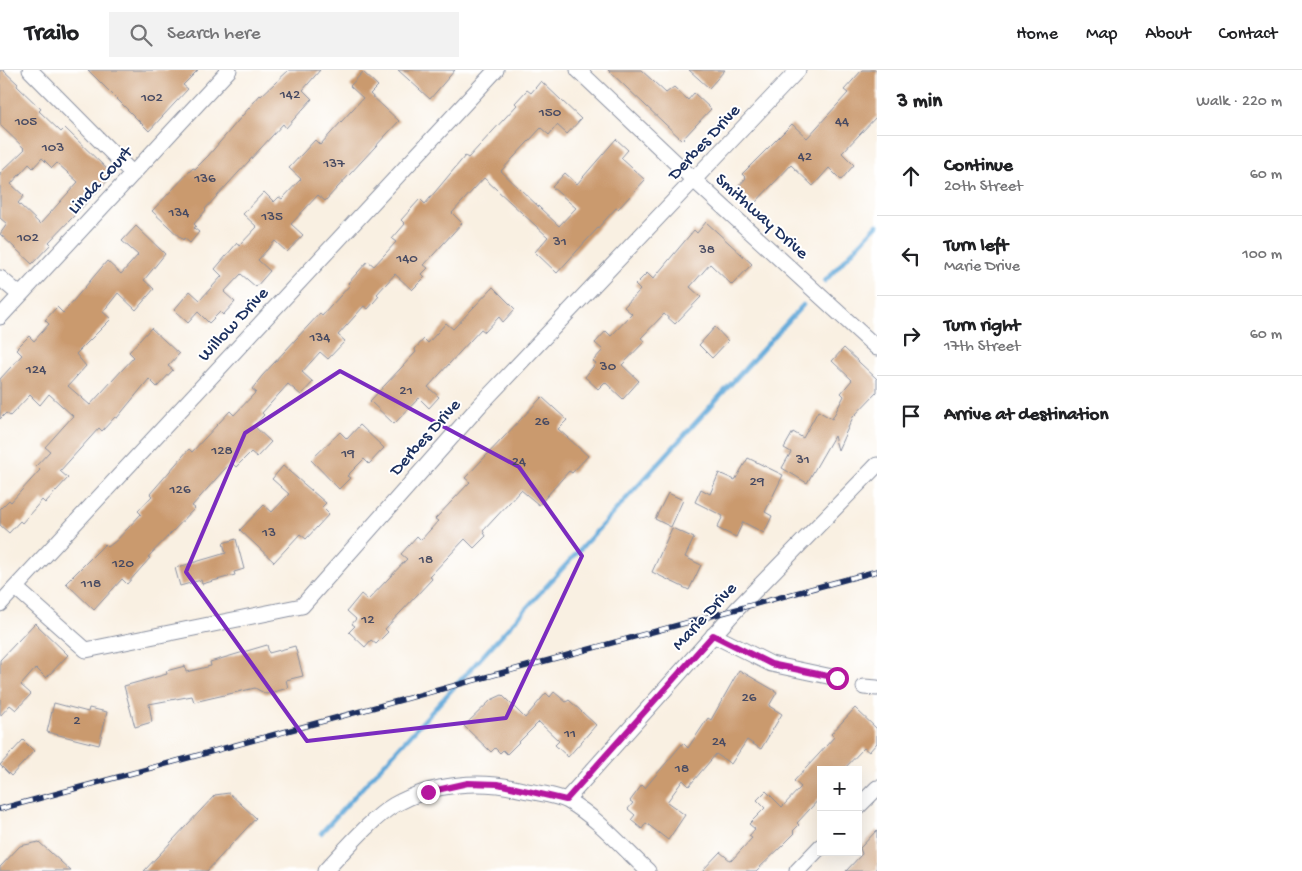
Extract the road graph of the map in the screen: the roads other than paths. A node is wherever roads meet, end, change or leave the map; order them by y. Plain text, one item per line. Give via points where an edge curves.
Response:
1 (30, 70) edge
2 (229, 70) edge
3 (496, 70) edge
4 (578, 70) edge
5 (798, 70) edge
6 (133, 174) junction
7 (695, 181) junction
8 (0, 278) edge
9 (20, 295) junction
10 (0, 317) edge
11 (877, 348) edge
12 (877, 465) edge
13 (16, 588) junction
14 (0, 604) edge
15 (713, 635) junction
16 (837, 678) dead end
17 (877, 788) edge
18 (566, 800) junction
19 (862, 803) edge
20 (817, 850) edge
21 (325, 871) edge
22 (648, 871) edge
23 (797, 871) edge

1 - 6 street
2 - 6 street, Linda Court
3 - 13 street, Willow Drive
4 - 7 street, Smithway Drive
5 - 7 street, Derbes Drive
6 - 9 street, Linda Court
7 - 11 street, Smithway Drive
7 - 13 street, Derbes Drive via 480,405 302,606 86,650
8 - 9 street
9 - 10 street, Linda Court
12 - 15 street, Marie Drive
13 - 14 street, Willow Drive
15 - 16 street via 771,664
15 - 18 street, Marie Drive
17 - 19 street
18 - 21 street via 498,784 468,783 428,792 394,806 353,841
18 - 22 street via 584,812
20 - 23 street

